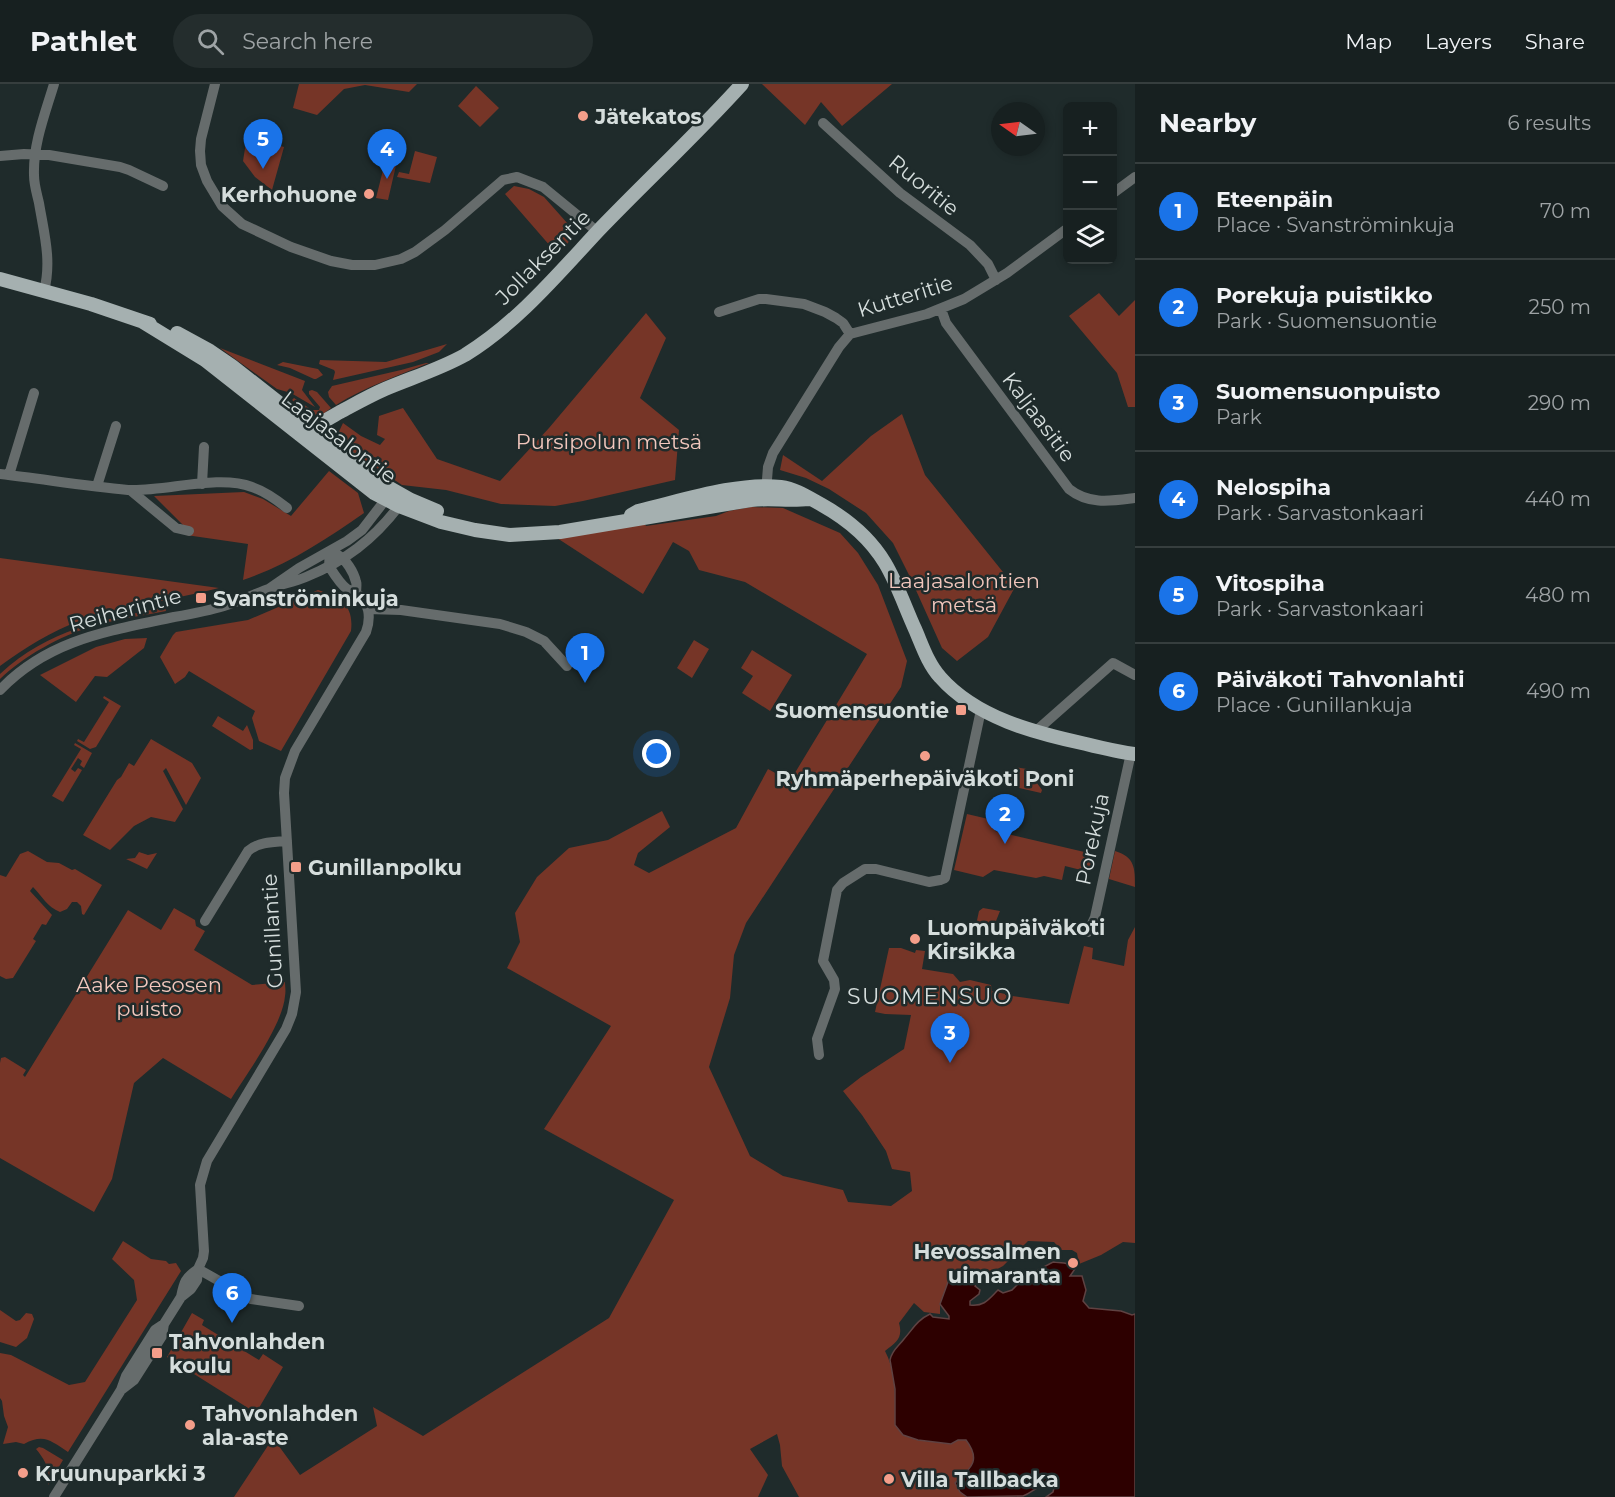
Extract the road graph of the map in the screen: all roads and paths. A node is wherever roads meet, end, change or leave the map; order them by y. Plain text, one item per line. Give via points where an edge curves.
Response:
1 (54, 84) edge
2 (215, 84) edge
3 (742, 84) edge
4 (823, 123) dead end
5 (35, 154) junction
6 (0, 156) edge
7 (1135, 177) edge
8 (163, 186) dead end
9 (1117, 191) edge
10 (598, 232) junction
11 (1063, 232) edge
12 (0, 279) edge
13 (996, 280) junction
14 (44, 291) junction
15 (941, 309) junction
16 (719, 312) dead end
17 (850, 333) junction
18 (34, 393) dead end
19 (116, 426) dead end
20 (319, 432) junction
21 (204, 447) dead end
22 (4, 474) edge
23 (202, 484) junction
24 (97, 486) junction
25 (130, 490) junction
26 (765, 492) junction
27 (1135, 498) edge
28 (394, 499) junction
29 (287, 508) dead end
30 (189, 531) dead end
31 (330, 551) junction
32 (344, 559) junction
33 (329, 566) junction
34 (270, 588) junction
35 (356, 593) junction
36 (368, 609) junction
37 (567, 666) dead end
38 (1135, 675) edge
39 (0, 690) edge
40 (981, 710) junction
41 (1036, 731) junction
42 (1133, 754) edge
43 (287, 841) junction
44 (205, 921) dead end
45 (1088, 932) dead end
46 (819, 1055) dead end
47 (198, 1269) junction
48 (299, 1306) dead end
49 (54, 1497) edge

1 - 5 street
2 - 10 street via 200,151 207,181 222,206 242,224 291,247 352,265 401,259 445,230 503,180 517,177 543,187
3 - 10 main road, Jollaksentie
4 - 13 street, Ruoritie via 900,194 970,245 988,264
5 - 6 street
5 - 8 street via 120,167
5 - 14 street via 34,178 48,254
7 - 9 street
10 - 20 main road, Jollaksentie via 487,340 434,370 341,412
11 - 13 street, Kutteritie
12 - 14 main road, Laajasalontie
13 - 15 street, Kutteritie
14 - 20 main road, Laajasalontie via 143,322
15 - 17 street, Kutteritie
15 - 27 street, Kaljaasitie via 946,323 1069,489 1092,500
16 - 17 street via 759,299 804,304 836,318
17 - 26 street, Kutteritie via 773,453
18 - 22 street
19 - 24 street
20 - 28 main road, Laajasalontie via 374,493
21 - 23 street
22 - 24 street
23 - 25 street
23 - 29 street via 252,487
24 - 25 street
25 - 30 street via 176,528
26 - 28 main road, Laajasalontie via 640,519 560,532 510,535 441,522
26 - 40 main road, Laajasalontie via 793,500 809,499 862,534 885,563 934,669
28 - 31 street, Reiherintie via 362,530
28 - 32 street, Reiherintie via 387,521
31 - 32 street
31 - 33 street
31 - 34 street, Reiherintie
32 - 33 street, Reiherintie
32 - 35 street via 357,582
33 - 34 street, Reiherintie
33 - 35 street via 346,588
34 - 39 street, Reiherintie via 223,606 115,628 82,639 32,664
35 - 36 street
36 - 37 street via 401,610 515,628 544,641
36 - 43 street, Gunillantie via 366,632 288,767 284,793
38 - 41 street via 1113,663
40 - 41 main road, Laajasalontie
40 - 46 street via 945,878 929,882 865,869 837,890 823,961 835,989 817,1039
41 - 42 main road, Laajasalontie
42 - 45 street, Porekuja via 1095,917
43 - 44 street via 248,850
43 - 47 street, Gunillantie via 295,1004 286,1029 207,1161 200,1185 204,1251
47 - 48 street via 251,1299
47 - 49 street, Gunillantie via 184,1283 162,1336 134,1380 121,1390

